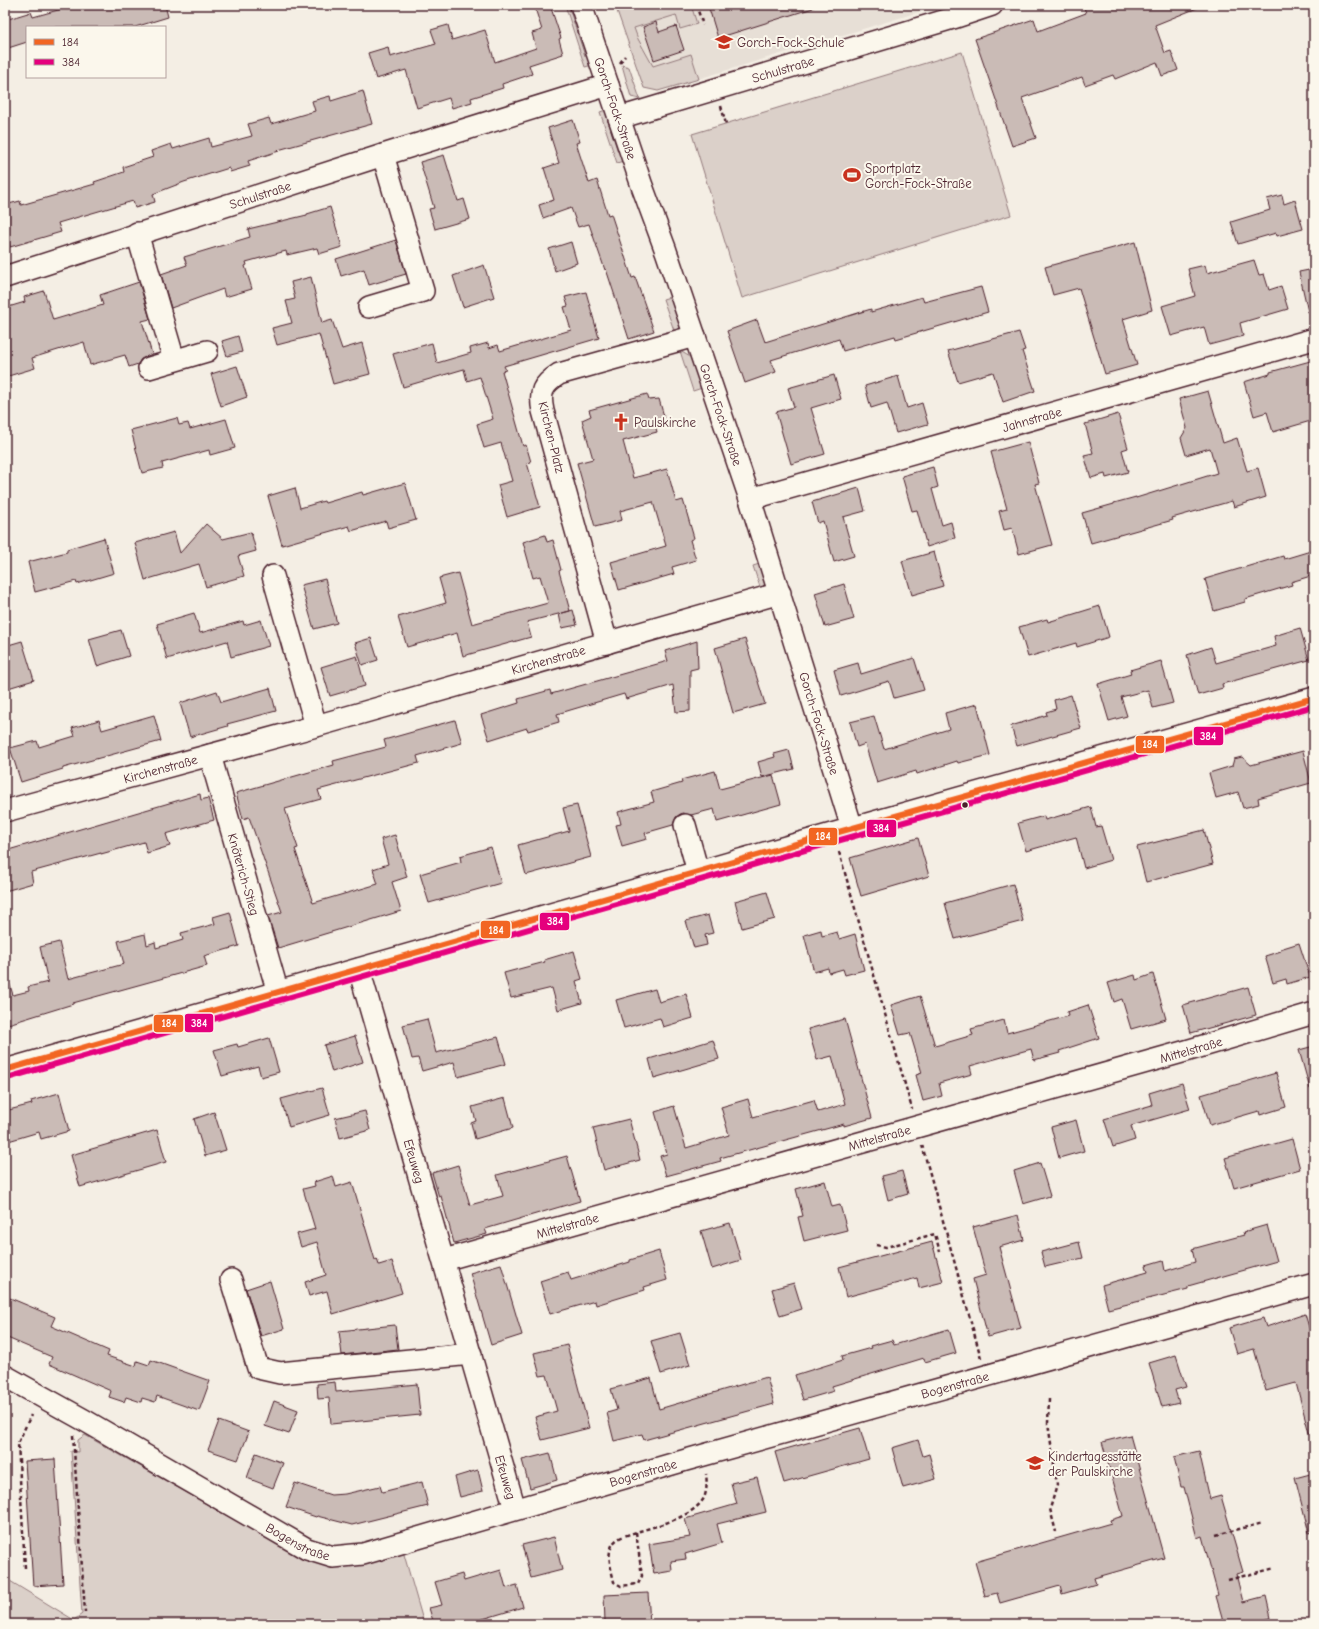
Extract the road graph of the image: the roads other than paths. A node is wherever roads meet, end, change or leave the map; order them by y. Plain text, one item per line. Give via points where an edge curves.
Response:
1 (582, 5) edge
2 (992, 5) edge
3 (608, 85) junction
4 (620, 118) junction
5 (383, 155) junction
6 (137, 234) junction
7 (5, 277) edge
8 (369, 307) dead end
9 (695, 336) junction
10 (1314, 339) edge
11 (207, 351) dead end
12 (174, 360) junction
13 (149, 368) dead end
14 (750, 499) junction
15 (273, 576) dead end
16 (780, 593) junction
17 (607, 643) junction
18 (1314, 698) edge
19 (316, 726) junction
20 (210, 755) junction
21 (5, 811) edge
22 (685, 825) dead end
23 (852, 828) junction
24 (698, 872) junction
25 (358, 969) junction
26 (278, 993) junction
27 (1314, 1013) edge
28 (5, 1070) edge
29 (444, 1260) junction
30 (232, 1280) dead end
31 (1314, 1284) edge
32 (471, 1354) junction
33 (5, 1376) edge
34 (515, 1509) junction

1 - 3 street, Gorch-Fock-Straße
2 - 4 street, Schulstraße
3 - 4 street, Gorch-Fock-Straße
3 - 5 street, Schulstraße
4 - 9 street, Gorch-Fock-Straße
5 - 6 street, Schulstraße
5 - 8 street via 423,291
6 - 7 street, Schulstraße
6 - 12 street
9 - 14 street, Gorch-Fock-Straße
9 - 17 street, Kirchen-Platz via 559,374 549,380 543,389 543,411
10 - 14 street, Jahnstraße
11 - 12 street
12 - 13 street
14 - 16 street, Gorch-Fock-Straße
15 - 19 street
16 - 17 street, Kirchenstraße
16 - 23 street, Gorch-Fock-Straße
17 - 19 street, Kirchenstraße
18 - 23 street
19 - 20 street, Kirchenstraße
20 - 21 street, Kirchenstraße
20 - 26 street, Knöterich-Stieg
22 - 24 street
23 - 24 street
24 - 25 street
25 - 26 street
25 - 29 street, Efeuweg
26 - 28 street
27 - 29 street, Mittelstraße
29 - 32 street, Efeuweg
30 - 32 street via 258,1368 280,1373
31 - 34 street, Bogenstraße
32 - 34 street, Efeuweg
33 - 34 street, Bogenstraße via 307,1550 333,1557 363,1554

